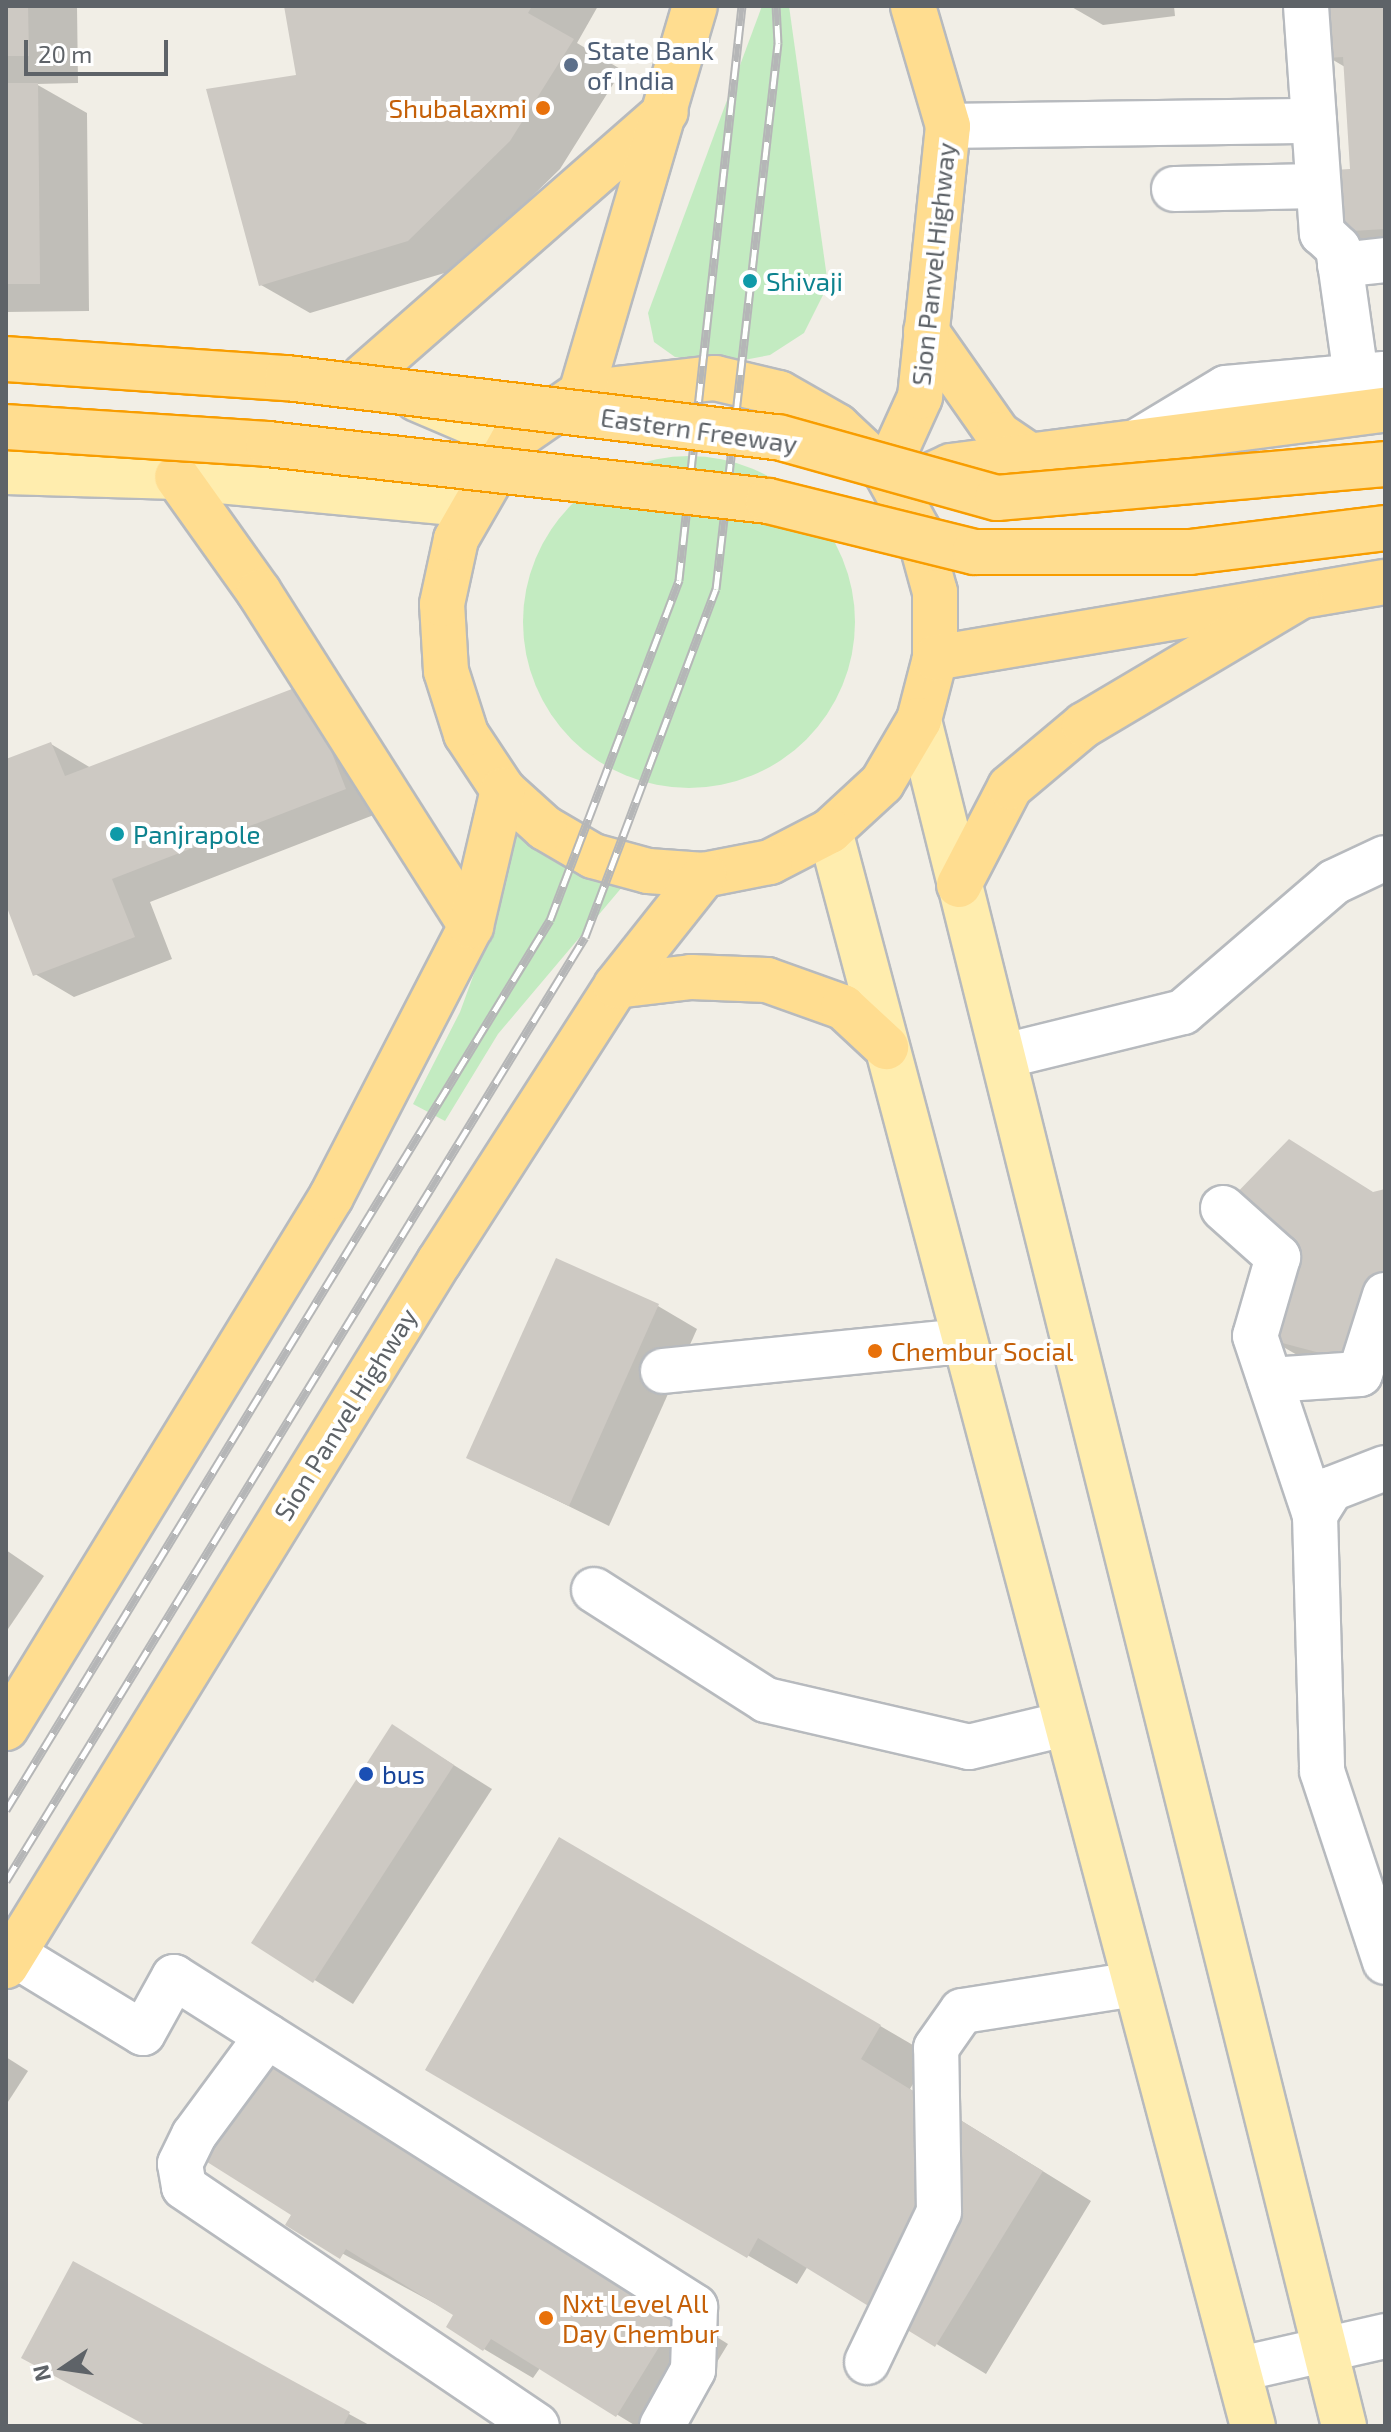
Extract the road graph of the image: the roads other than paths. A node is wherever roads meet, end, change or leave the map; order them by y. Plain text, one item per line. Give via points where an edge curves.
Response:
1 (695, 6) edge
2 (913, 6) edge
3 (1306, 6) edge
4 (666, 112) junction
5 (1314, 121) junction
6 (948, 126) junction
7 (1318, 186) junction
8 (1174, 189) dead end
9 (1385, 260) edge
10 (1340, 265) junction
11 (926, 331) junction
12 (6, 346) edge
13 (6, 359) edge
14 (1370, 375) edge
15 (364, 376) junction
16 (581, 393) junction
17 (1385, 410) edge
18 (6, 427) edge
19 (513, 440) junction
20 (1136, 442) junction
21 (1031, 456) junction
22 (1385, 464) edge
23 (6, 472) edge
24 (177, 477) junction
25 (892, 481) junction
26 (473, 505) junction
27 (1385, 528) edge
28 (1385, 582) edge
29 (1301, 596) junction
30 (935, 658) junction
31 (919, 720) junction
32 (503, 790) junction
33 (830, 831) junction
34 (1385, 858) edge
35 (704, 875) junction
36 (959, 885) junction
37 (471, 926) junction
38 (616, 986) junction
39 (886, 1047) junction
40 (1004, 1056) junction
41 (1223, 1208) dead end
42 (1385, 1295) edge
43 (965, 1341) junction
44 (663, 1371) dead end
45 (1270, 1380) junction
46 (1385, 1468) edge
47 (1315, 1515) junction
48 (594, 1590) dead end
49 (1065, 1724) junction
50 (6, 1728) edge
51 (10, 1960) edge
52 (1385, 1962) edge
53 (1134, 1984) junction
54 (267, 2036) junction
55 (1385, 2336) edge
56 (1325, 2350) junction
57 (867, 2362) dead end
58 (1240, 2369) junction
59 (537, 2426) edge
60 (662, 2426) edge
61 (1253, 2426) edge
62 (1344, 2426) edge

1 - 4 highway
2 - 6 highway, Sion Panvel Highway
3 - 5 street
4 - 15 highway
4 - 16 highway
5 - 6 street
5 - 7 street
6 - 11 highway, Sion Panvel Highway
7 - 8 street
7 - 10 street via 1322,233 1338,248
9 - 10 street
10 - 14 street
11 - 21 highway via 998,434
11 - 25 highway, Sion Panvel Highway via 920,397
12 - 15 main road via 252,354
13 - 22 highway, Eastern Freeway, bridge via 287,378 778,437 997,498
14 - 20 street via 1226,388
15 - 19 main road
16 - 19 highway
16 - 25 highway via 715,378 779,393 837,426
17 - 20 highway
18 - 27 highway, bridge via 268,444 768,501 974,552 1190,552
19 - 26 highway
20 - 21 highway
21 - 25 highway via 951,466
23 - 24 main road
24 - 26 main road
24 - 37 highway via 259,592
25 - 30 highway via 918,530 935,592
26 - 32 highway via 456,539 442,604 446,671 466,734
28 - 29 highway
29 - 30 highway
29 - 36 highway via 1084,725 1010,787
30 - 31 highway
31 - 33 highway via 882,783
31 - 36 main road
32 - 35 highway via 545,828 593,856 648,871
32 - 37 highway
33 - 35 highway via 770,862
33 - 39 main road
34 - 40 street via 1334,882 1183,1012
35 - 38 highway, Sion Panvel Highway
36 - 40 main road
37 - 50 highway via 331,1197
38 - 39 highway via 691,977 767,980 843,1007
38 - 51 highway, Sion Panvel Highway
39 - 43 main road
40 - 56 main road
41 - 45 street via 1278,1257 1255,1336
42 - 45 street via 1360,1374
43 - 44 street
43 - 49 main road
45 - 47 street
46 - 47 street via 1331,1489
47 - 52 street via 1322,1771
48 - 49 street via 766,1700 969,1747
49 - 53 main road
51 - 54 street via 143,2033 174,1977
53 - 57 street via 962,2011 936,2048 939,2212
53 - 58 main road
54 - 59 street via 194,2135 180,2164 184,2187
54 - 60 street via 695,2307 693,2370
55 - 56 street
56 - 58 street
56 - 62 main road
58 - 61 main road

